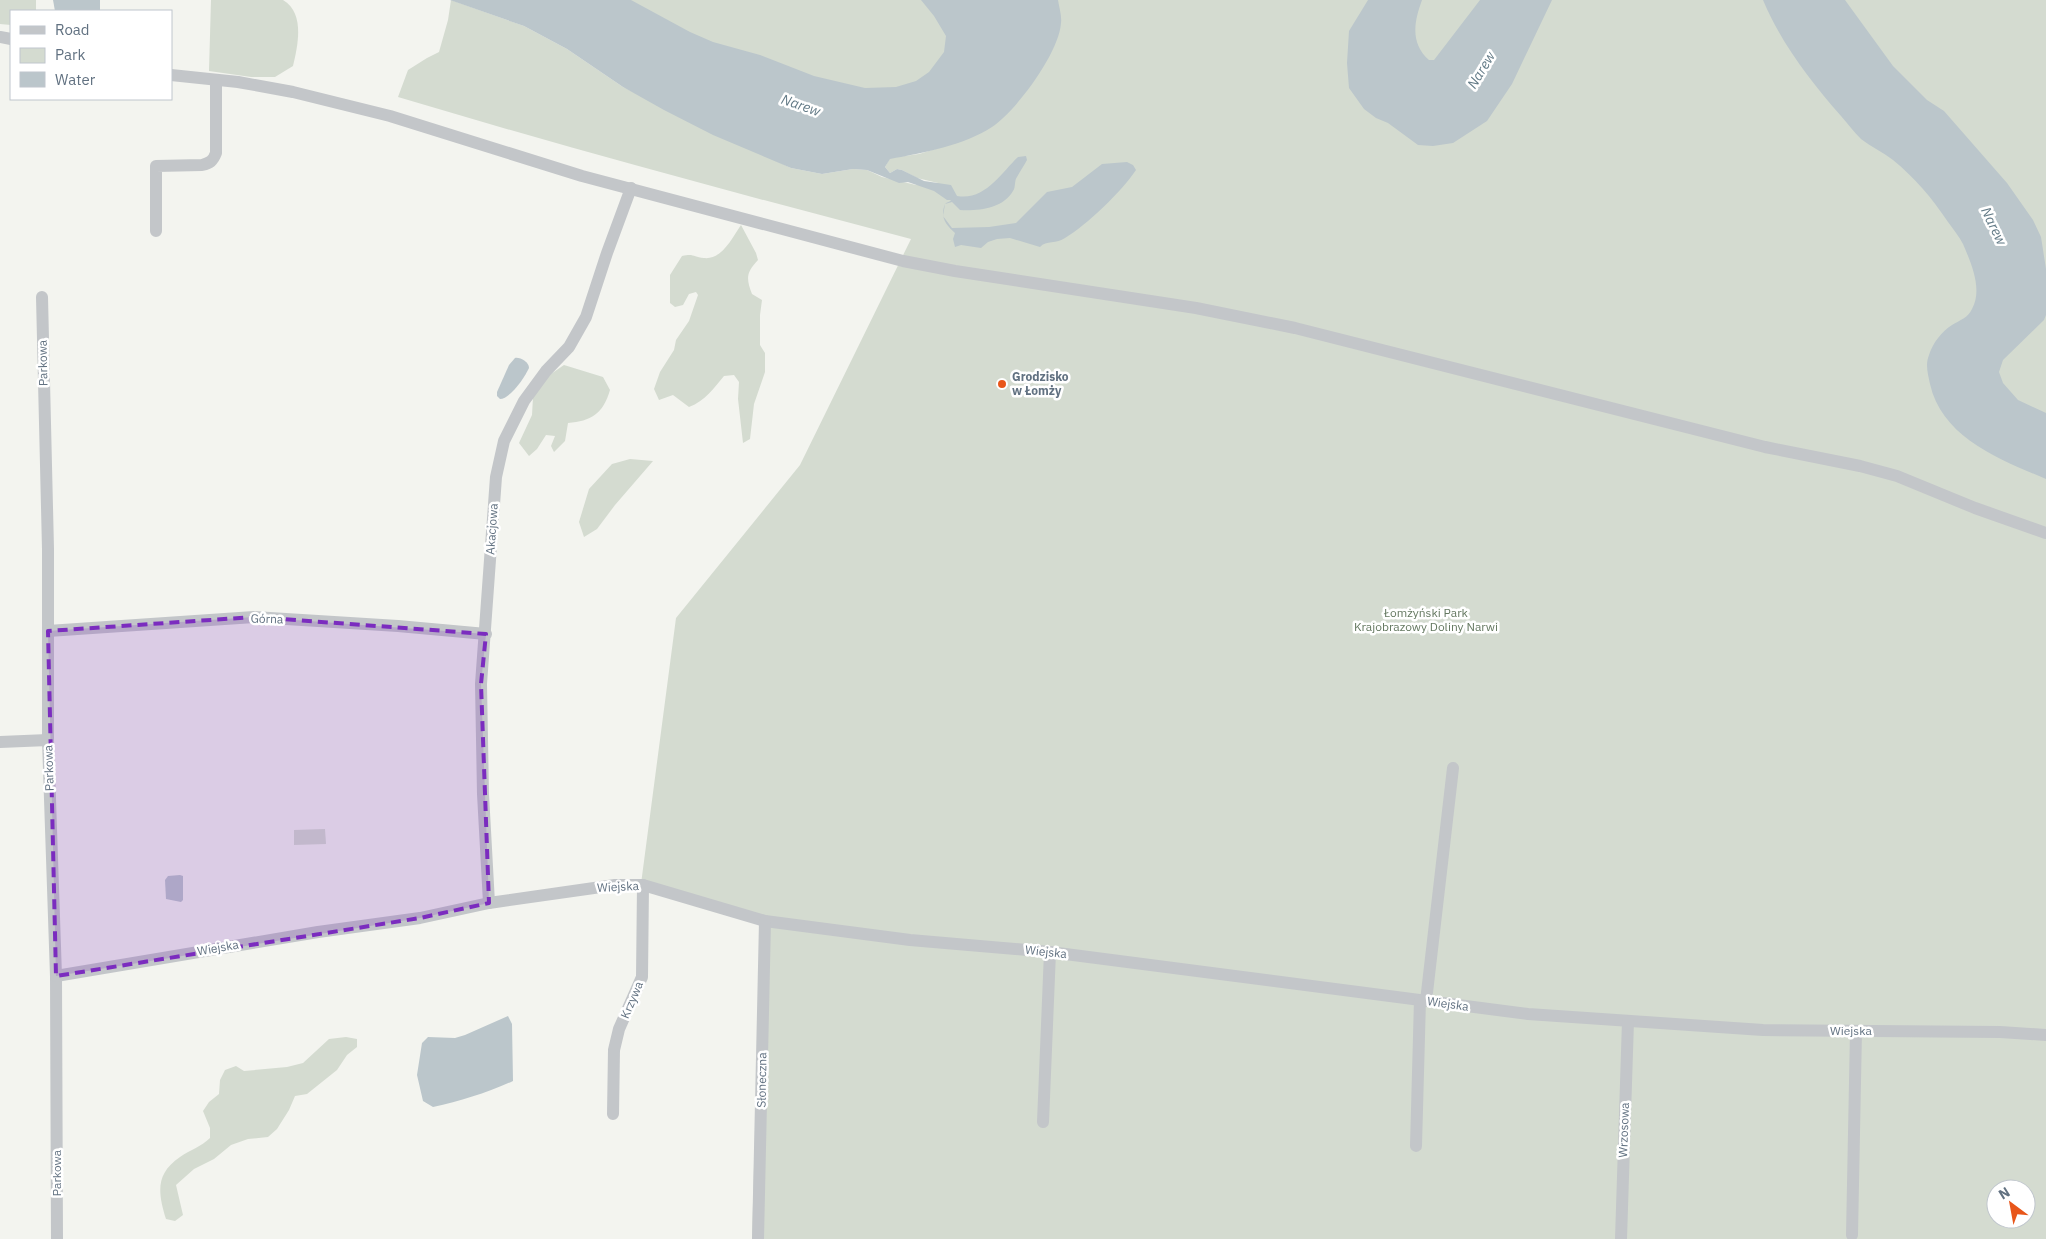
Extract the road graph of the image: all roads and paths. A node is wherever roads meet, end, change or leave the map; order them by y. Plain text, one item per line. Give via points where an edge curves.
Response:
1 (172, 75) edge
2 (216, 80) junction
3 (631, 188) junction
4 (156, 231) dead end
5 (42, 296) dead end
6 (2046, 533) edge
7 (48, 631) junction
8 (486, 634) junction
9 (48, 740) junction
10 (0, 742) edge
11 (1453, 768) dead end
12 (643, 885) junction
13 (489, 903) junction
14 (765, 921) junction
15 (1050, 952) junction
16 (56, 976) junction
17 (1423, 1001) junction
18 (1628, 1021) junction
19 (1856, 1030) junction
20 (2046, 1035) edge
21 (613, 1114) dead end
22 (1043, 1122) dead end
23 (1416, 1146) dead end
24 (1852, 1235) dead end
25 (57, 1239) edge
26 (758, 1239) edge
27 (1621, 1239) edge

1 - 2 street
2 - 3 street via 293,92 390,116
2 - 4 street via 214,159 202,165 156,166
3 - 6 street via 903,261 1196,308 1295,328 1764,447 1897,476
3 - 8 street, Akacjowa via 578,335 534,386 504,441 496,477
5 - 7 street, Parkowa
7 - 8 street, Górna via 254,617
7 - 9 street, Parkowa
8 - 13 street, Akacjowa via 481,684
9 - 10 street
9 - 16 street, Parkowa
11 - 17 street
12 - 13 street, Wiejska via 615,885
12 - 14 street, Wiejska
12 - 21 street, Krzywa via 642,977 614,1050
13 - 16 street, Wiejska via 420,918 308,933
14 - 15 street, Wiejska via 910,940
14 - 26 street, Słoneczna
15 - 17 street, Wiejska
15 - 22 street
16 - 25 street, Parkowa
17 - 18 street, Wiejska via 1528,1014
17 - 23 street
18 - 19 street, Wiejska via 1763,1030
18 - 27 street, Wrzosowa
19 - 20 street, Wiejska
19 - 24 street

